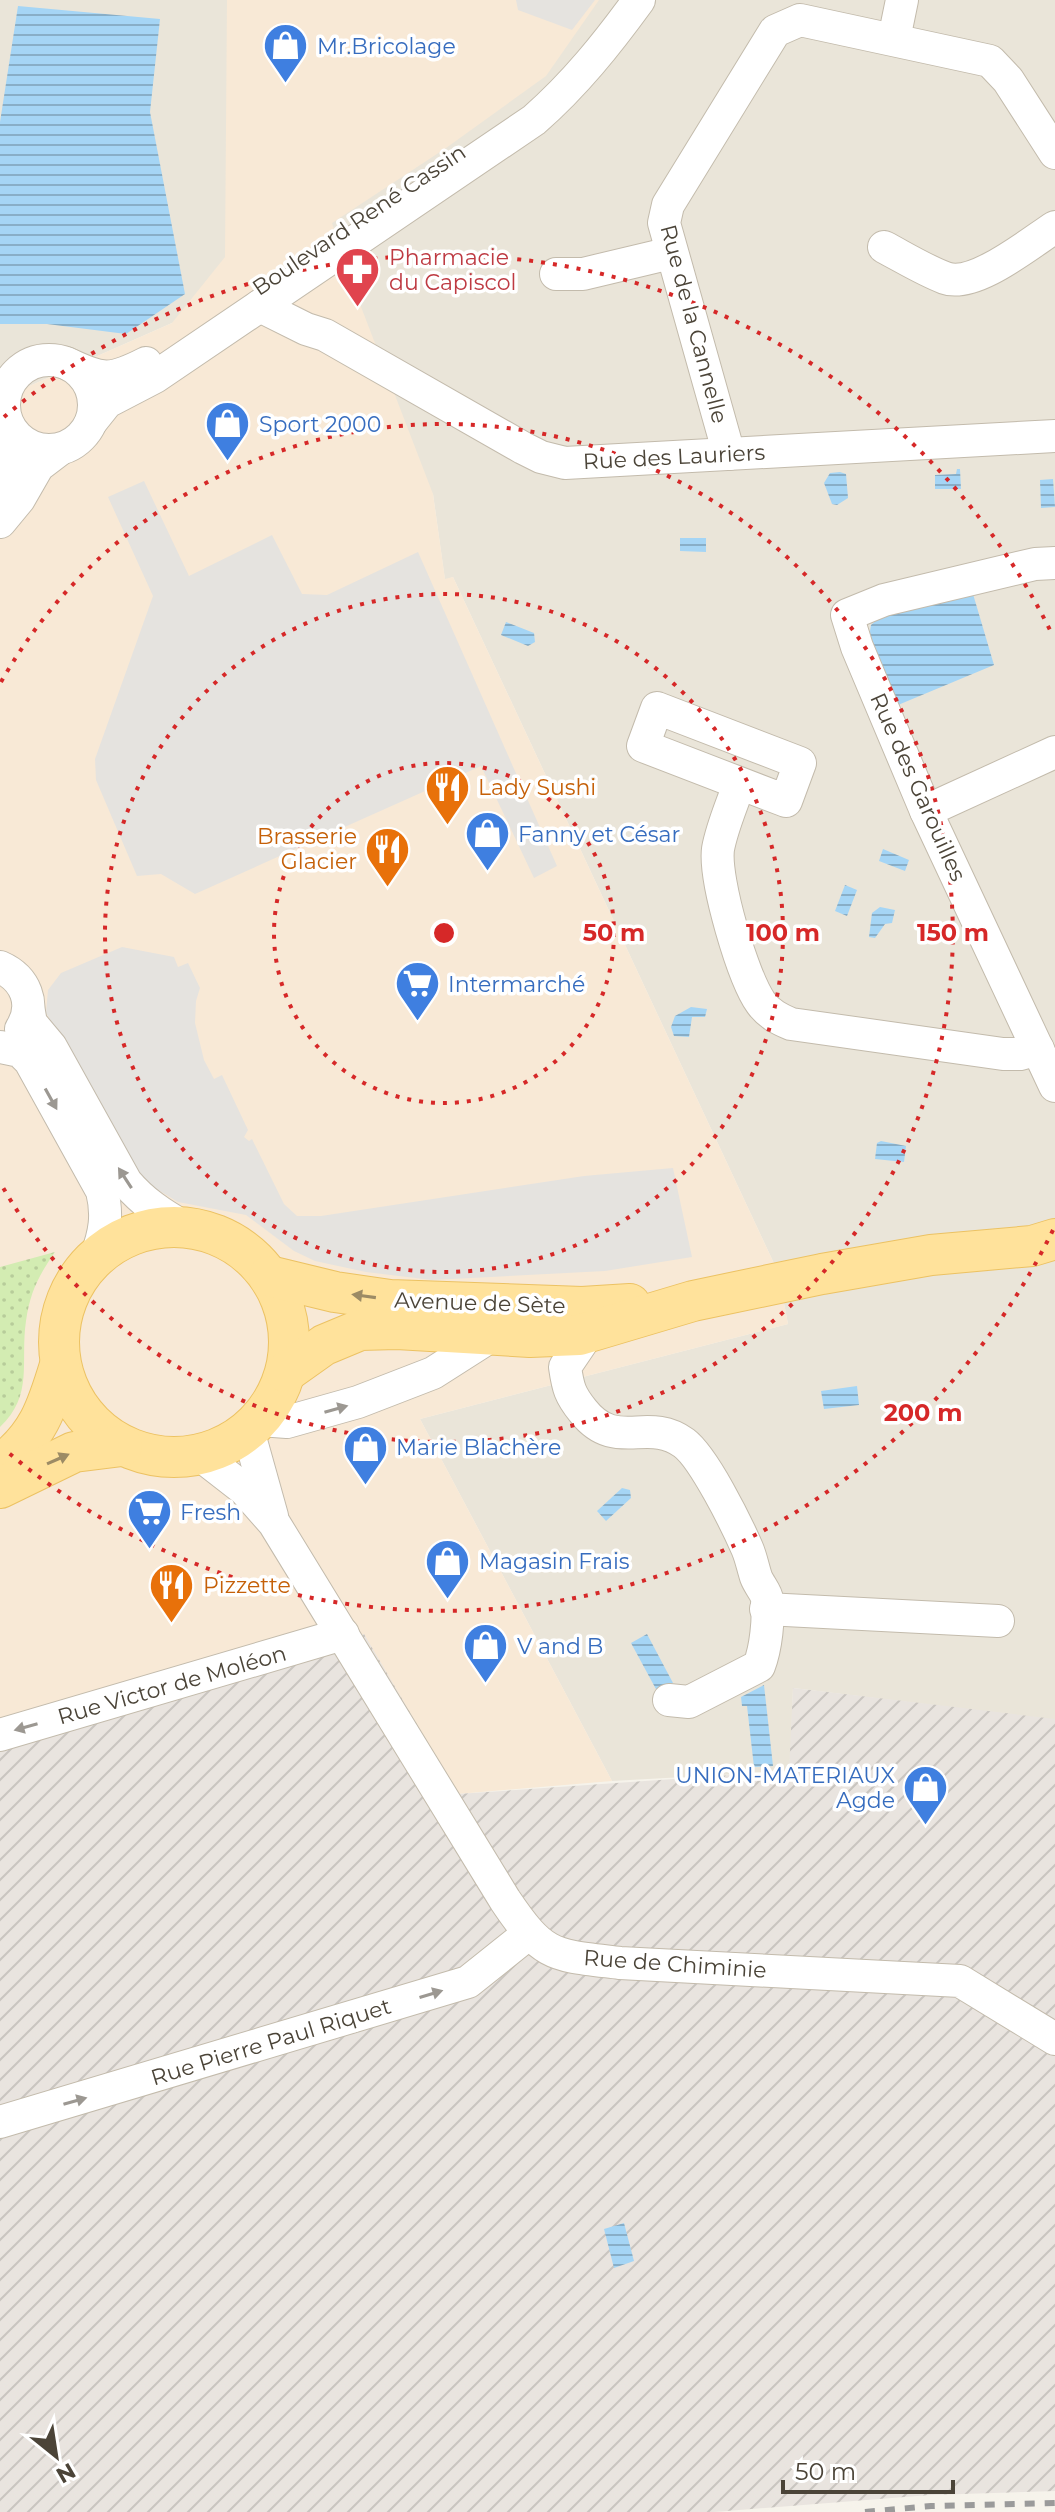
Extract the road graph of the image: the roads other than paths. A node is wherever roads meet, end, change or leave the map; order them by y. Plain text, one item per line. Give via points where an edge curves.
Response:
1 (618, 0) edge
2 (639, 0) edge
3 (902, 0) edge
4 (894, 39) junction
5 (1055, 153) edge
6 (1055, 227) edge
7 (884, 247) dead end
8 (671, 253) junction
9 (311, 271) junction
10 (556, 274) dead end
11 (260, 306) junction
12 (325, 335) junction
13 (54, 362) junction
14 (0, 371) edge
15 (5, 418) edge
16 (91, 422) junction
17 (1055, 436) edge
18 (59, 450) junction
19 (729, 454) junction
20 (0, 488) edge
21 (0, 522) edge
22 (1055, 563) edge
23 (1055, 752) edge
24 (739, 784) dead end
25 (926, 811) junction
26 (0, 967) edge
27 (29, 1012) junction
28 (0, 1046) edge
29 (1038, 1049) junction
30 (1055, 1086) edge
31 (184, 1227) junction
32 (1047, 1245) edge
33 (96, 1257) junction
34 (269, 1276) junction
35 (693, 1301) junction
36 (588, 1333) junction
37 (505, 1336) junction
38 (60, 1365) junction
39 (565, 1367) junction
40 (286, 1372) junction
41 (254, 1425) junction
42 (122, 1446) junction
43 (199, 1454) junction
44 (0, 1465) edge
45 (0, 1488) edge
46 (274, 1523) junction
47 (766, 1609) junction
48 (998, 1624) dead end
49 (343, 1634) junction
50 (669, 1700) dead end
51 (0, 1735) edge
52 (528, 1934) junction
53 (1055, 2039) edge
54 (0, 2122) edge

1 - 13 street, Boulevard René Cassin via 583,48 522,106 146,363 122,376 99,378
2 - 9 street, Boulevard René Cassin via 595,59 534,120
3 - 4 street
4 - 5 street, Rue de la Cannelle via 990,61
4 - 8 street, Rue de la Cannelle via 800,20 775,31 668,205 664,223
6 - 7 street via 966,279 948,280
8 - 10 street via 583,274
8 - 19 street, Rue de la Cannelle
9 - 11 street, Boulevard René Cassin
9 - 12 street via 306,287
11 - 12 street, Rue des Lauriers
11 - 16 street, Boulevard René Cassin via 155,377 107,402
12 - 19 street, Rue des Lauriers via 541,457 565,463
13 - 14 street
13 - 15 street via 29,364 17,373 4,398
13 - 16 street via 78,370 87,381 93,394
15 - 18 street via 34,449
15 - 20 street via 14,460
16 - 18 street via 84,435
17 - 19 street, Rue des Lauriers
18 - 21 street via 38,466
22 - 25 street, Rue des Garouilles via 884,600 847,615
23 - 25 street
24 - 29 street via 722,832 718,874 744,970 762,1006 774,1017 791,1024 1003,1054
25 - 29 street, Rue des Garouilles
26 - 27 street via 23,983
27 - 28 street via 17,1035
31 -> 27 street via 156,1212 126,1182
28 -> 33 street via 20,1051 30,1061 102,1191 105,1231
29 - 30 street, Rue des Garouilles
31 - 33 main road via 152,1229 122,1239
31 - 34 main road via 217,1235 246,1252
32 - 35 main road, Avenue de Sète via 931,1255
33 - 38 main road via 64,1306 58,1335
35 -> 34 main road, Avenue de Sète via 582,1307 390,1300
34 - 40 main road via 285,1308 290,1342
35 - 36 main road, Avenue de Sète
36 - 37 main road, Avenue de Sète
36 - 39 street
37 - 39 street
37 - 40 main road, Avenue de Sète via 360,1330 324,1345
41 -> 37 street via 287,1422 358,1402 433,1373
38 - 42 main road via 72,1398 93,1426
38 - 44 main road via 32,1436
39 - 47 street via 569,1394 593,1424 621,1434 662,1432 696,1454 747,1548 767,1597
40 - 41 main road via 274,1400
41 - 43 main road via 240,1437
41 - 46 street, Rue de Chiminie
42 - 43 main road via 172,1458
45 -> 42 main road via 74,1452
43 - 46 street, Rue de Chiminie via 244,1489
46 - 49 street, Rue de Chiminie
47 - 48 street
47 - 50 street via 759,1666 689,1702
49 -> 51 street, Rue Victor de Moléon
49 - 52 street, Rue de Chiminie
52 - 53 street, Rue de Chiminie via 565,1956 620,1963 960,1981
54 -> 52 street, Rue Pierre Paul Riquet via 468,1982

